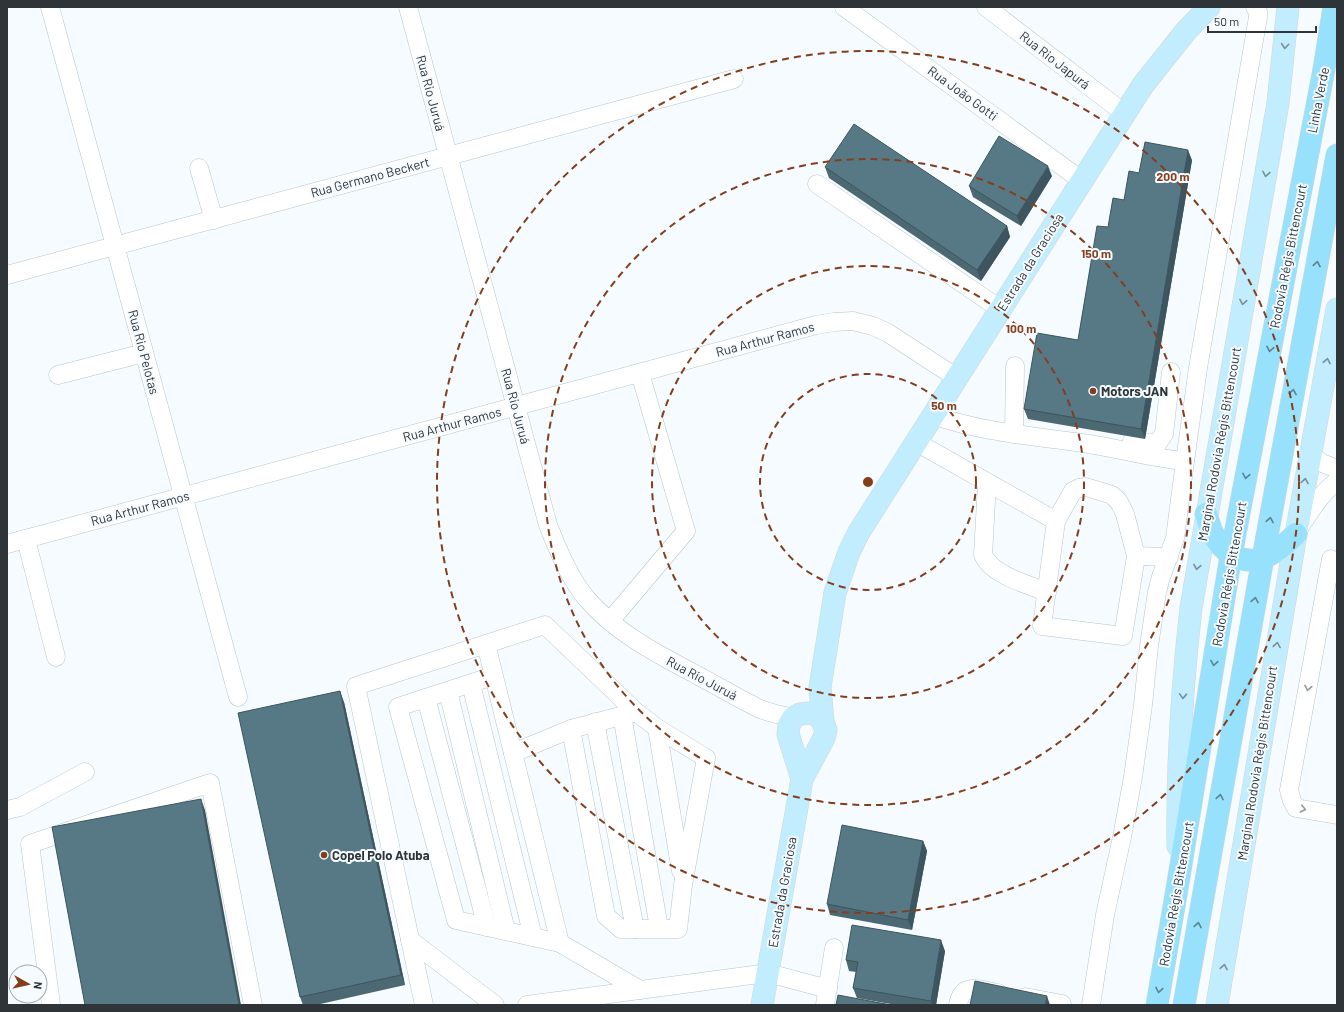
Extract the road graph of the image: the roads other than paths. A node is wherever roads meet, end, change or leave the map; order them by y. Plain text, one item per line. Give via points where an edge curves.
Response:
1 (50, 7) edge
2 (408, 7) edge
3 (844, 7) edge
4 (986, 7) edge
5 (1209, 7) edge
6 (1255, 7) edge
7 (1288, 7) edge
8 (1334, 7) edge
9 (734, 79) dead end
10 (1124, 113) junction
11 (1309, 145) joint
12 (1337, 155) edge
13 (448, 156) junction
14 (199, 168) dead end
15 (1081, 180) junction
16 (817, 184) dead end
17 (214, 220) junction
18 (115, 246) junction
19 (7, 275) edge
20 (1000, 309) junction
21 (1337, 309) edge
22 (144, 353) junction
23 (1016, 366) dead end
24 (1172, 372) dead end
25 (640, 373) junction
26 (58, 375) dead end
27 (957, 378) junction
28 (516, 406) junction
29 (933, 415) junction
30 (1014, 434) junction
31 (916, 442) junction
32 (1090, 444) junction
33 (1310, 454) junction
34 (1185, 461) junction
35 (1337, 469) edge
36 (1337, 481) edge
37 (987, 483) junction
38 (183, 496) junction
39 (1206, 514) junction
40 (1056, 521) junction
41 (1296, 534) junction
42 (26, 539) junction
43 (7, 544) edge
44 (1231, 555) junction
45 (1136, 556) junction
46 (1169, 557) junction
47 (1263, 558) junction
48 (1331, 559) dead end
49 (1047, 592) junction
50 (1331, 595) edge
51 (610, 621) junction
52 (486, 644) junction
53 (56, 657) dead end
54 (494, 676) junction
55 (471, 684) junction
56 (820, 687) junction
57 (448, 691) junction
58 (238, 697) dead end
59 (426, 698) junction
60 (629, 714) junction
61 (595, 722) junction
62 (823, 722) junction
63 (793, 727) junction
64 (657, 728) junction
65 (571, 729) junction
66 (820, 746) junction
67 (513, 753) junction
68 (85, 772) dead end
69 (802, 779) junction
70 (7, 810) edge
71 (1337, 815) edge
72 (1178, 883) junction
73 (683, 885) junction
74 (487, 927) junction
75 (659, 928) junction
76 (635, 930) junction
77 (506, 931) junction
78 (533, 937) junction
79 (410, 940) junction
80 (560, 943) junction
81 (834, 948) dead end
82 (768, 973) junction
83 (640, 990) junction
84 (827, 997) edge
85 (51, 1005) edge
86 (253, 1005) edge
87 (424, 1005) edge
88 (495, 1005) edge
89 (527, 1005) edge
90 (762, 1005) edge
91 (958, 1005) edge
92 (1065, 1005) edge
93 (1091, 1005) edge
94 (1157, 1005) edge
95 (1184, 1005) edge
96 (1217, 1005) edge

1 - 18 street, Rua Rio Pelotas
2 - 13 street, Rua Rio Juruá
3 - 15 street, Rua João Gotti
4 - 10 street, Rua Rio Japurá
5 - 10 main road, Estrada da Graciosa via 1163,57
6 - 34 street via 1258,17 1198,368
7 -> 39 main road, Marginal Rodovia Régis Bittencourt via 1278,103
8 - 11 highway, Linha Verde
9 - 13 street, Rua Germano Beckert
10 - 15 main road, Estrada da Graciosa
11 -> 44 highway, Rodovia Régis Bittencourt
47 -> 12 highway, Rodovia Régis Bittencourt
13 - 17 street, Rua Germano Beckert
13 - 28 street, Rua Rio Juruá
14 - 17 street
15 - 20 main road, Estrada da Graciosa
16 - 20 street
17 - 18 street, Rua Germano Beckert
18 - 19 street, Rua Germano Beckert
18 - 22 street, Rua Rio Pelotas
20 - 27 main road, Estrada da Graciosa
33 -> 21 main road, Marginal Rodovia Régis Bittencourt
22 - 26 street
22 - 38 street, Rua Rio Pelotas
23 - 30 street
24 - 32 street via 1164,434 1157,444 1109,438 1096,439
25 - 27 street, Rua Arthur Ramos via 816,325 853,321 888,332
25 - 28 street, Rua Arthur Ramos
25 - 51 street via 686,531
27 - 29 main road, Estrada da Graciosa
28 - 38 street, Rua Arthur Ramos
28 - 51 street, Rua Rio Juruá via 548,525 558,551 585,597
29 - 30 street via 956,423
29 - 31 main road, Estrada da Graciosa
30 - 32 street
31 - 37 street
31 - 56 main road, Estrada da Graciosa via 859,532 843,566 835,593
32 - 34 street
33 - 35 street via 1322,463
41 -> 33 main road, Marginal Rodovia Régis Bittencourt
34 - 46 street via 1175,538
36 - 41 street via 1315,503
37 - 40 street
37 - 49 street via 983,555 986,562 996,571
38 - 42 street, Rua Arthur Ramos
38 - 58 street, Rua Rio Pelotas
39 - 44 highway via 1218,542
39 -> 72 main road, Marginal Rodovia Régis Bittencourt via 1191,608 1183,684
40 - 45 street via 1073,491 1079,488 1086,487 1112,495 1125,514
40 - 49 street
41 - 47 highway
96 -> 41 main road, Marginal Rodovia Régis Bittencourt
42 - 43 street, Rua Arthur Ramos
42 - 53 street
44 - 47 highway via 1241,559
44 -> 72 highway, Rodovia Régis Bittencourt
45 - 46 street
45 - 49 street via 1123,636 1042,626
46 - 93 street via 1157,592 1132,784 1105,915
95 -> 47 highway, Rodovia Régis Bittencourt
48 - 50 street
50 -> 71 street via 1289,790 1296,808
51 - 63 street, Rua Rio Juruá via 647,648
52 - 54 street
52 - 60 street via 545,625
52 - 79 street via 356,686
54 - 55 street
54 - 67 street
55 - 57 street
55 - 78 street
56 - 62 main road, Estrada da Graciosa
56 - 63 main road, Estrada da Graciosa
57 - 59 street
57 - 77 street
59 - 74 street
59 - 74 street via 398,708 456,920
60 - 61 street
60 - 64 street
60 - 75 street
61 - 65 street
61 - 76 street
62 - 63 main road via 809,713
62 - 66 main road, Estrada da Graciosa via 826,730
63 - 66 main road via 796,748 804,751
63 - 69 main road, Estrada da Graciosa
64 - 73 street
64 - 73 street via 706,758
65 - 67 street
65 - 76 street via 606,916 621,929
66 - 69 main road, Estrada da Graciosa
67 - 80 street
68 - 70 street via 20,807
69 - 82 main road, Estrada da Graciosa
72 -> 94 highway, Rodovia Régis Bittencourt
73 - 75 street via 678,929
74 - 77 street
75 - 76 street
77 - 78 street
78 - 80 street
79 - 87 street
79 - 88 street
80 - 83 street
81 - 84 street
82 - 83 street
82 - 84 street
82 - 90 main road, Estrada da Graciosa
83 - 89 street
85 - 86 street via 30,844 210,783
91 - 92 street via 959,996 965,990 974,988

